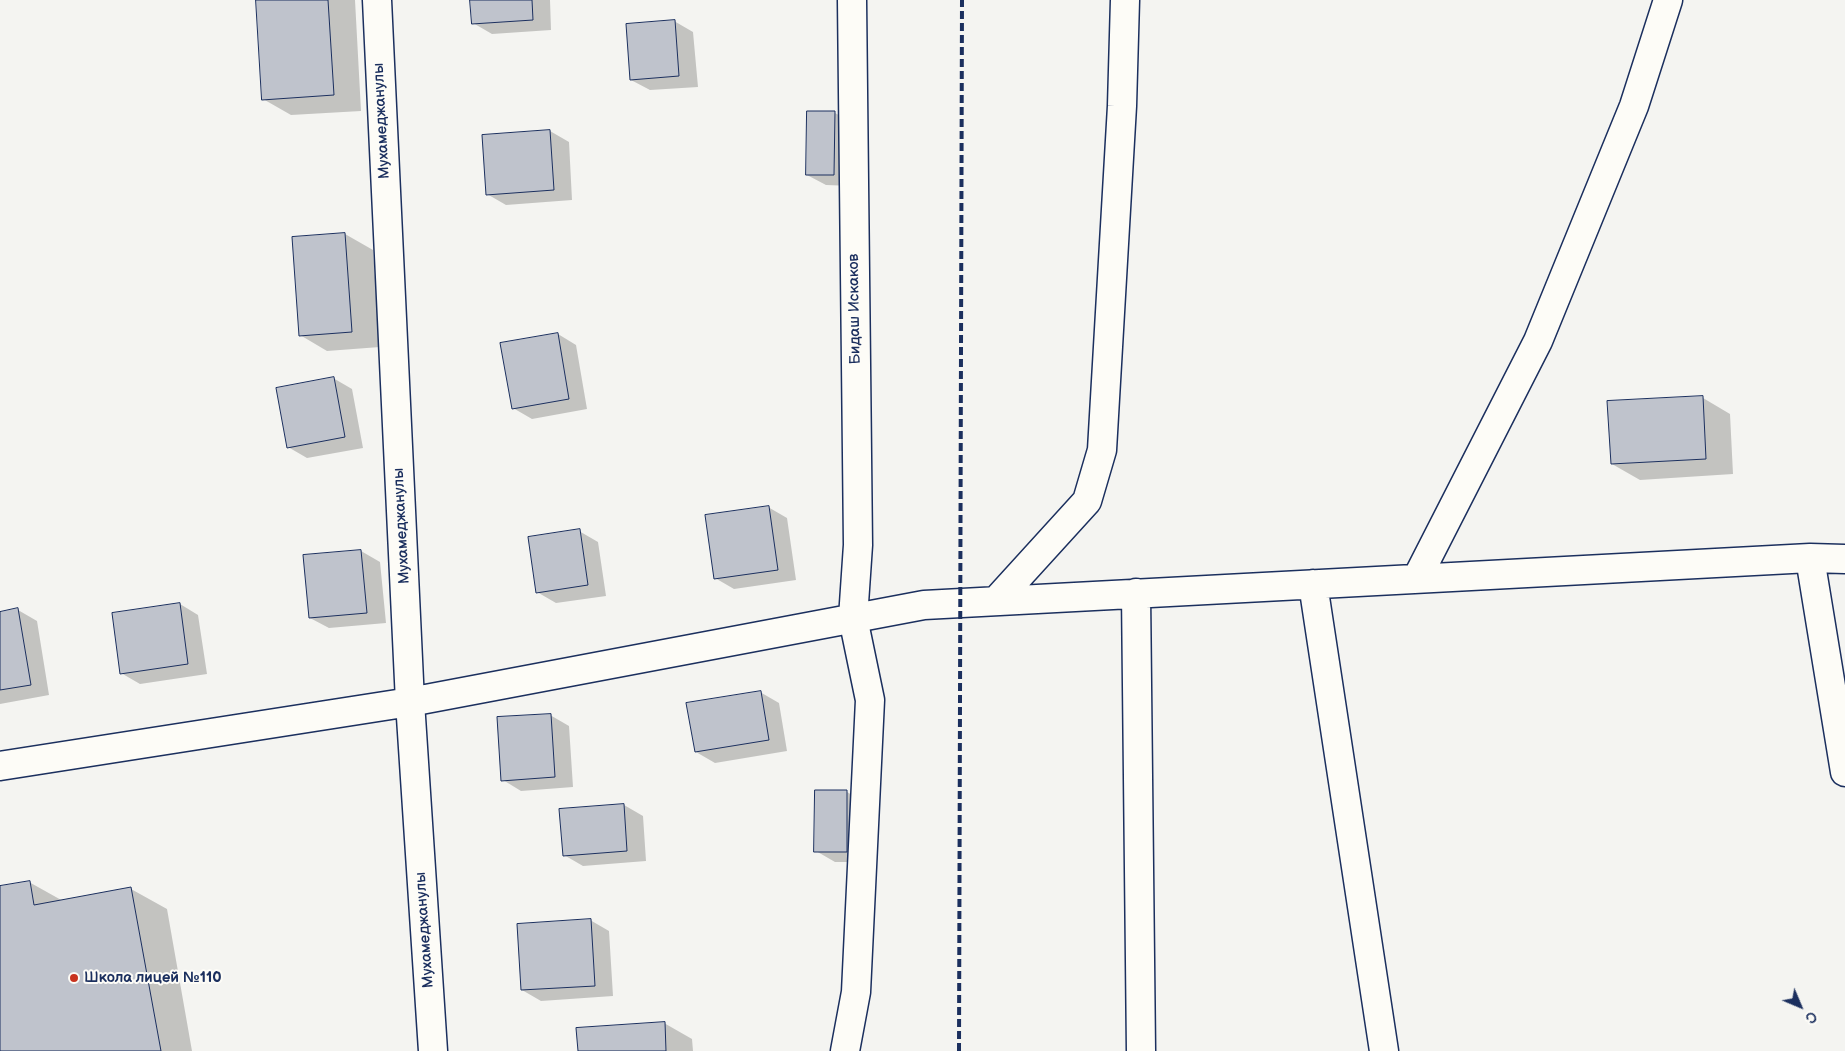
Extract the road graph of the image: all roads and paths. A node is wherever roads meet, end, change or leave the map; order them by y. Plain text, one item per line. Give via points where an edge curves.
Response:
1 (377, 0) edge
2 (852, 0) edge
3 (1125, 0) edge
4 (1668, 0) edge
5 (1810, 558) junction
6 (1845, 559) edge
7 (1417, 578) junction
8 (1313, 584) junction
9 (1136, 593) junction
10 (996, 601) junction
11 (853, 618) junction
12 (410, 702) junction
13 (0, 766) edge
14 (1845, 772) edge
15 (433, 1051) edge
16 (844, 1051) edge
17 (1141, 1051) edge
18 (1384, 1051) edge

1 - 12 street, Мухамеджанулы
2 - 11 street, Бидаш Искаков via 858,535
3 - 10 street via 1102,450 1087,501
4 - 7 street via 1634,106 1538,341
5 - 6 street
5 - 7 street
5 - 14 street
7 - 8 street
8 - 9 street
8 - 18 street
9 - 10 street
9 - 17 street
10 - 11 street via 924,605
11 - 12 street
11 - 16 street, Бидаш Искаков via 870,700 856,992
12 - 13 street
12 - 15 street, Мухамеджанулы

